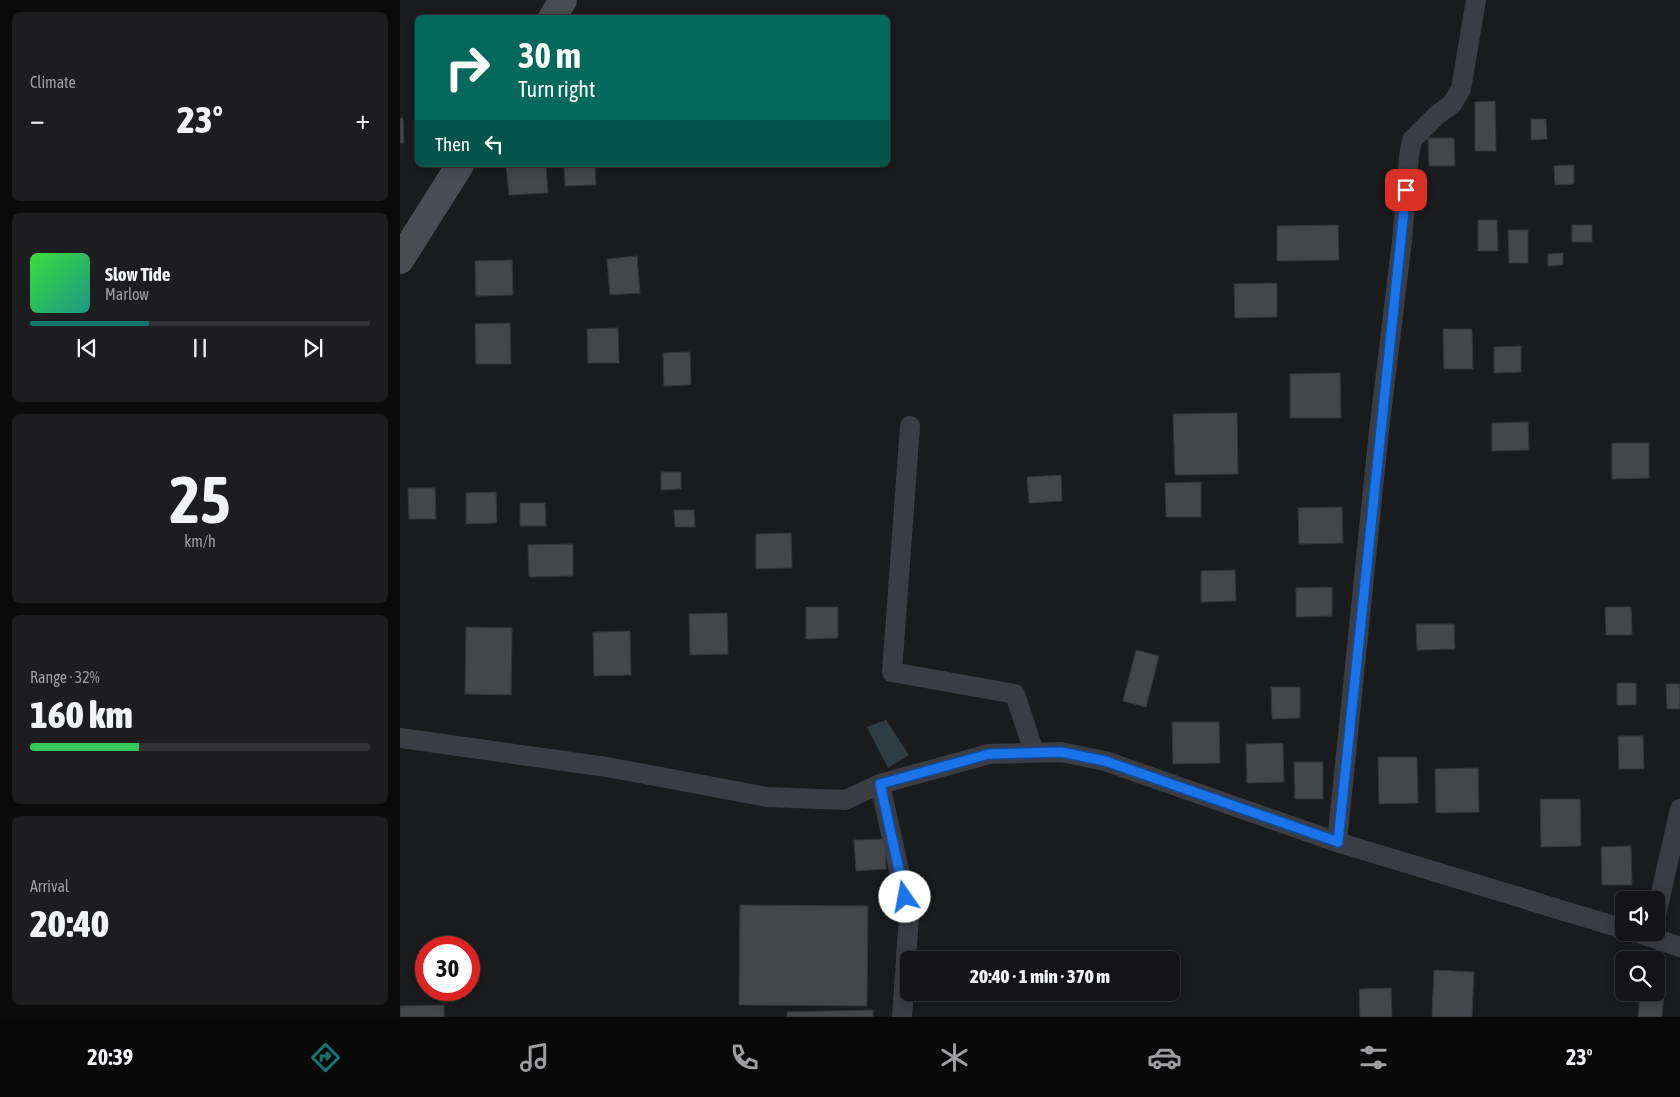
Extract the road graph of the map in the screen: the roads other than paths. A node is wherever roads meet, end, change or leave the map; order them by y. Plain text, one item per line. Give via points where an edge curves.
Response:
1 (563, 0) edge
2 (1476, 0) edge
3 (554, 15) edge
4 (459, 167) edge
5 (400, 260) edge
6 (910, 426) dead end
7 (400, 738) edge
8 (1034, 752) junction
9 (880, 784) junction
10 (1680, 809) edge
11 (1338, 842) junction
12 (1662, 891) edge
13 (1615, 926) edge
14 (1665, 941) edge
15 (1680, 947) edge
16 (902, 1017) edge

1 - 3 main road
2 - 11 street via 1461,89 1452,104 1412,140 1409,156
4 - 5 main road
6 - 8 street via 892,672 1015,694
7 - 9 street via 607,767 767,797 845,800
8 - 9 street via 989,754
8 - 11 street via 1061,752 1105,761
9 - 16 street via 909,915
10 - 12 street
11 - 13 street
14 - 15 street

